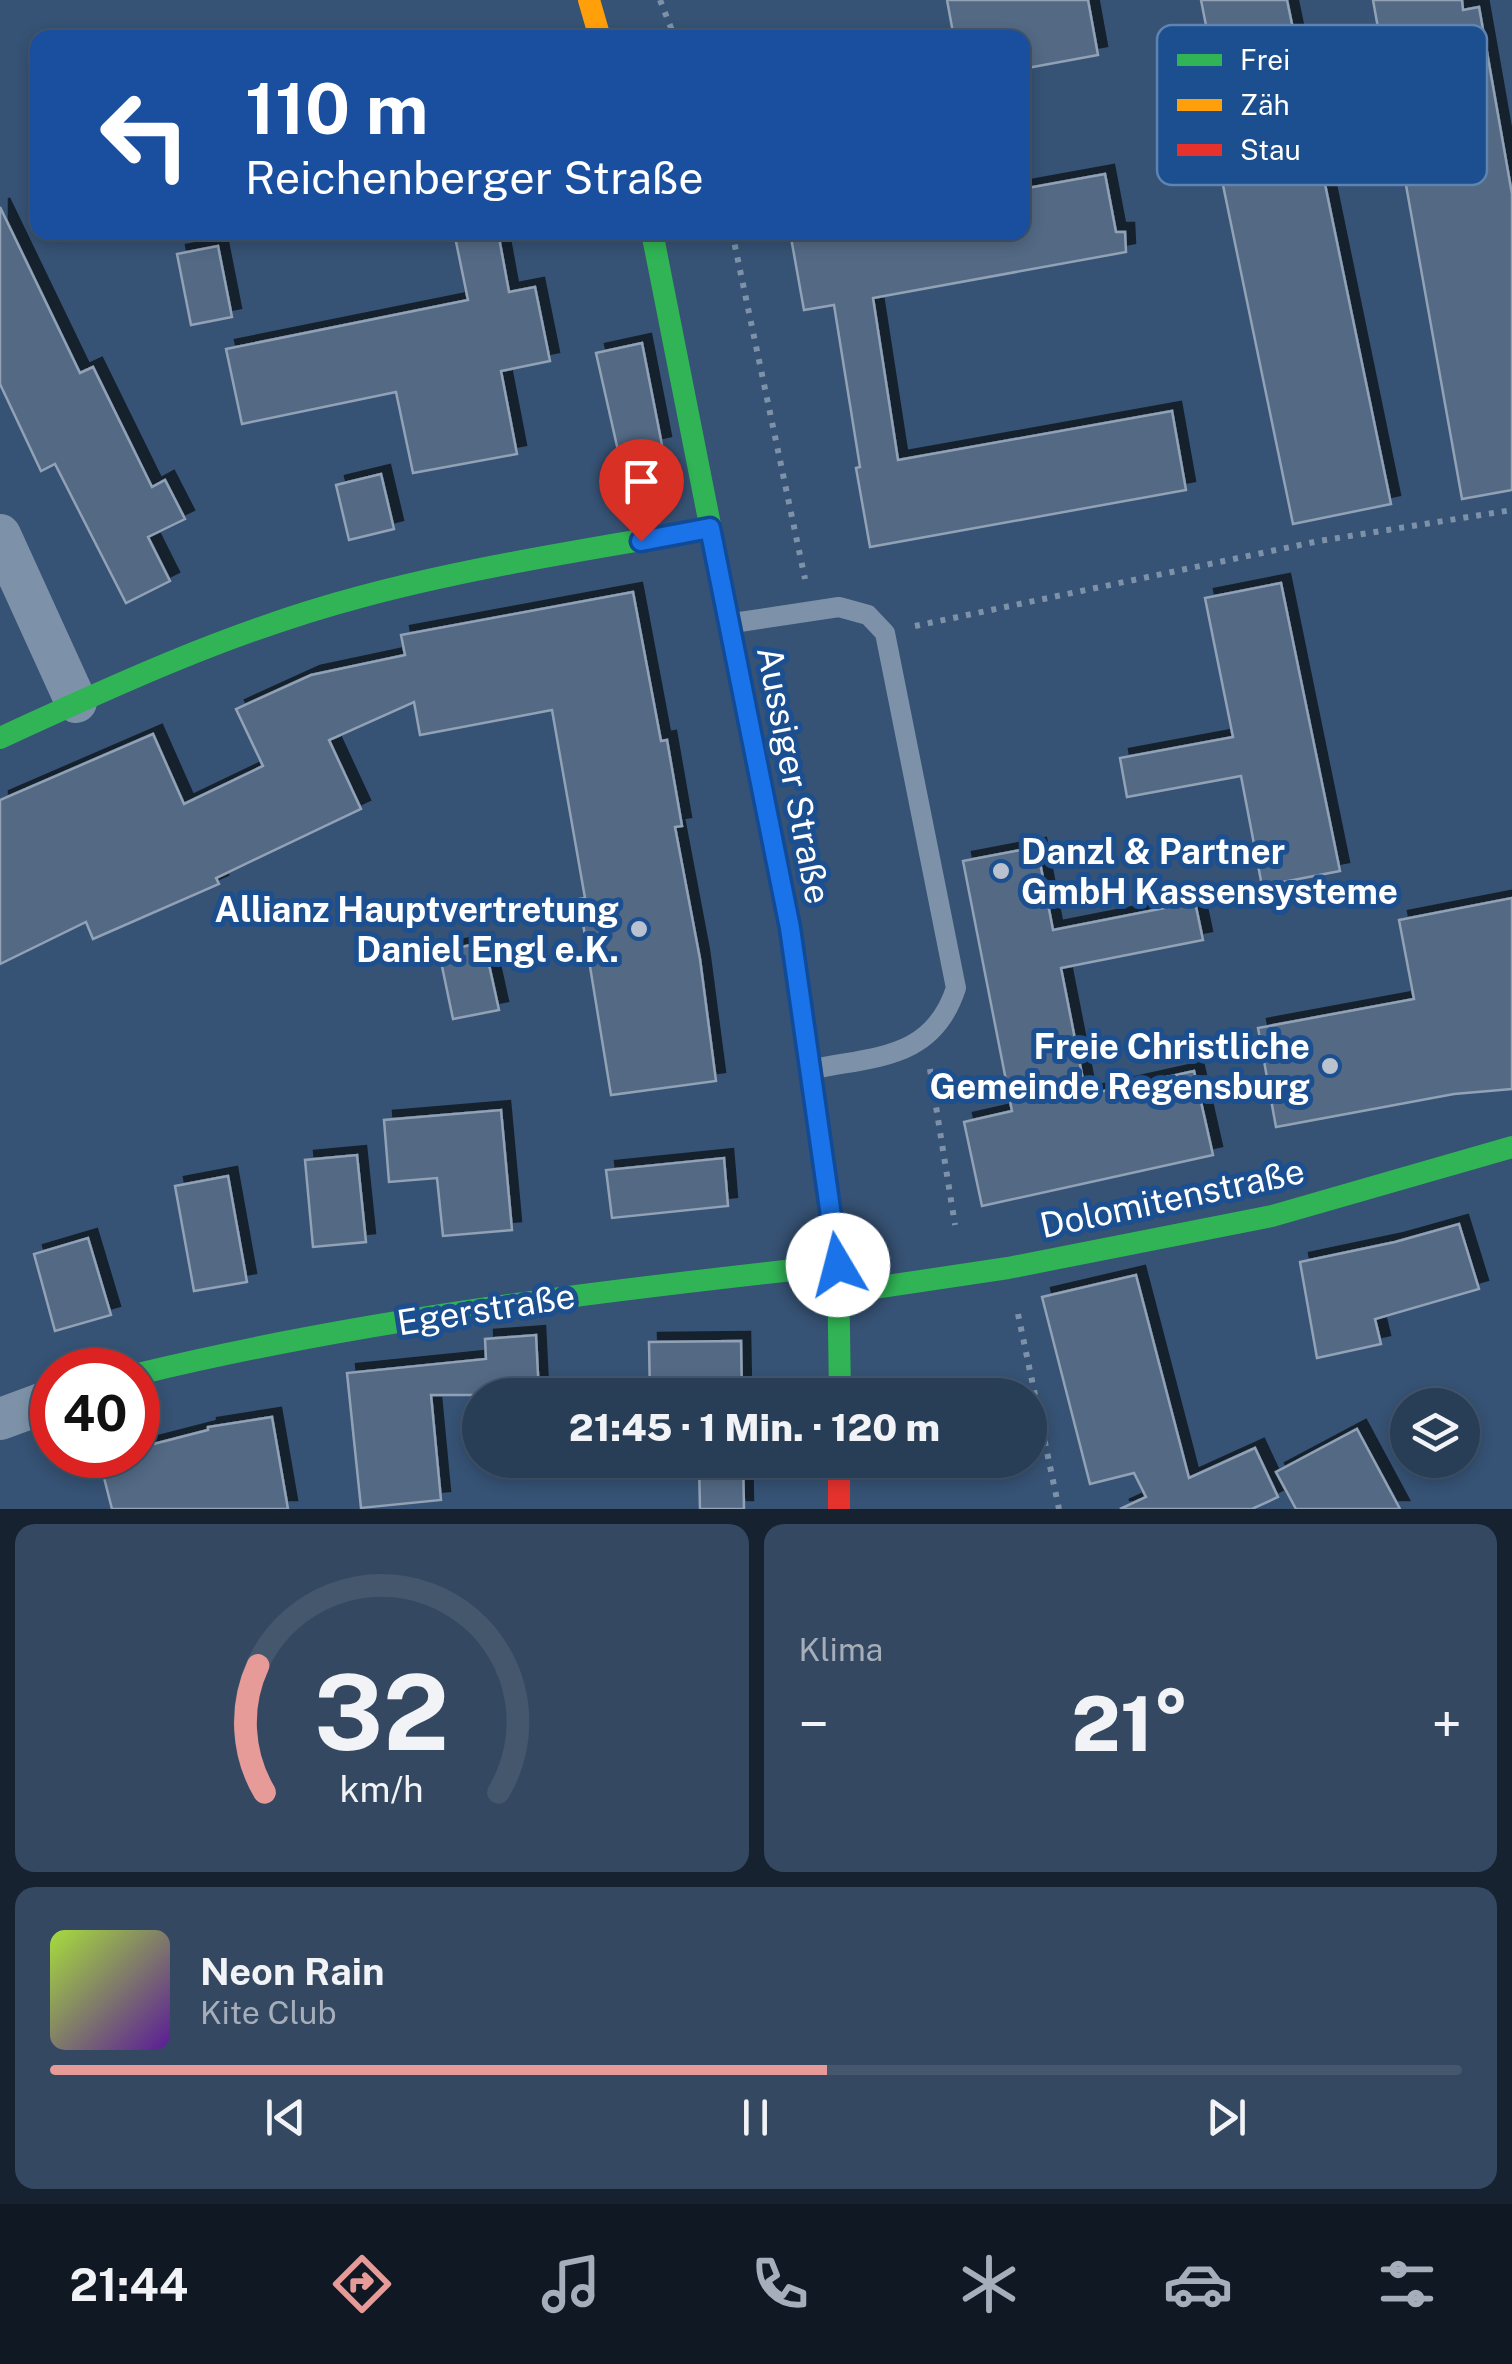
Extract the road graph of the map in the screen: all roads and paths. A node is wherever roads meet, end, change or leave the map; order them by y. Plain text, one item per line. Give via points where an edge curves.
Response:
1 (589, 0) edge
2 (660, 0) edge
3 (598, 30) edge
4 (672, 30) edge
5 (654, 240) edge
6 (734, 240) edge
7 (1512, 510) edge
8 (710, 528) junction
9 (0, 535) edge
10 (812, 611) junction
11 (728, 624) junction
12 (885, 632) junction
13 (76, 702) junction
14 (0, 738) edge
15 (925, 1038) junction
16 (812, 1069) junction
17 (1512, 1147) edge
18 (838, 1265) junction
19 (1008, 1268) junction
20 (963, 1274) junction
21 (840, 1293) junction
22 (160, 1369) edge
23 (840, 1378) edge
24 (30, 1408) edge
25 (0, 1418) edge
26 (839, 1478) edge
27 (839, 1509) edge
28 (1059, 1509) edge

1 - 3 street
2 - 4 path
5 - 8 street, Aussiger Straße
6 - 10 path
7 - 12 path via 1319,541
8 - 11 street, Aussiger Straße
8 - 13 street via 310,611
9 - 13 street
10 - 11 lane
10 - 12 lane via 839,606 868,616
11 - 16 street, Aussiger Straße
12 - 15 lane via 956,988 948,1016
13 - 14 street
15 - 16 lane via 902,1051
15 - 20 path
16 - 18 street, Aussiger Straße
17 - 19 street, Dolomitenstraße via 1272,1216
18 - 21 street, Aussiger Straße
18 - 22 street, Egerstraße via 555,1297
19 - 20 street, Dolomitenstraße
19 - 28 path
20 - 21 street, Dolomitenstraße
21 - 23 street, Aussiger Straße
24 - 25 street
26 - 27 street

